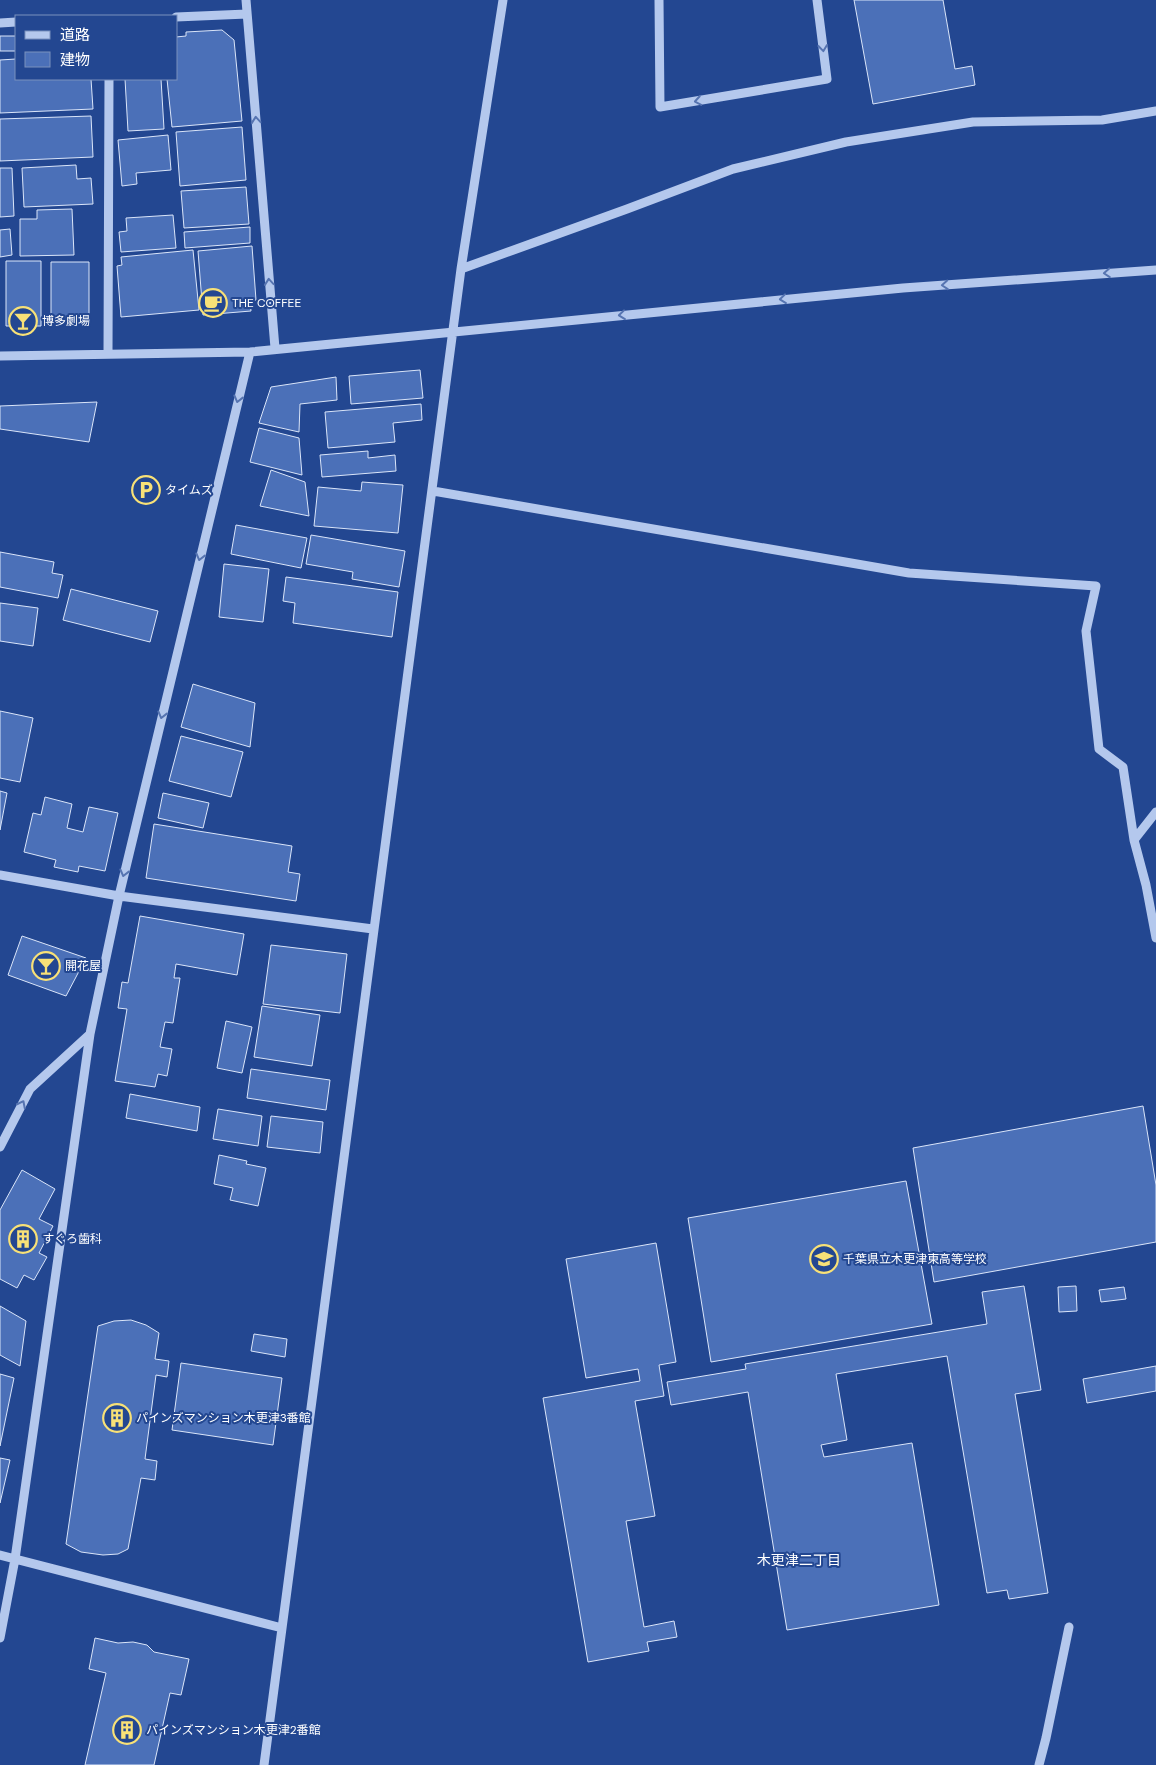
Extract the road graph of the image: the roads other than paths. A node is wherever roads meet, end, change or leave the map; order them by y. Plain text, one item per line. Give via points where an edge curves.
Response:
1 (246, 0) edge
2 (503, 0) edge
3 (660, 0) edge
4 (817, 0) edge
5 (247, 14) junction
6 (178, 17) edge
7 (0, 22) edge
8 (15, 22) edge
9 (109, 80) edge
10 (1156, 111) edge
11 (461, 269) junction
12 (1156, 270) edge
13 (454, 332) junction
14 (275, 348) junction
15 (250, 352) junction
16 (108, 354) junction
17 (0, 356) edge
18 (433, 490) junction
19 (1156, 812) edge
20 (1134, 840) junction
21 (0, 875) edge
22 (119, 896) junction
23 (373, 929) junction
24 (1156, 938) edge
25 (90, 1034) junction
26 (0, 1147) edge
27 (0, 1555) edge
28 (15, 1559) junction
29 (1069, 1627) dead end
30 (282, 1628) junction
31 (0, 1638) edge
32 (264, 1765) edge
33 (1039, 1765) edge

1 - 5 street
2 - 11 street
4 -> 3 street via 827,79 660,107
5 - 6 street
14 -> 5 street
7 - 8 street
9 - 16 street
10 - 11 street via 1102,120 973,122 846,142 733,169
11 - 13 street
12 -> 13 street via 902,288
13 - 14 street
13 - 18 street
14 - 15 street
15 - 16 street
15 -> 22 street
16 - 17 street
18 - 20 street via 909,573 1096,586 1086,631 1099,749 1123,767
18 - 23 street
19 - 20 street
20 - 24 street
21 - 22 street
22 - 23 street
22 - 25 street
23 - 30 street
26 -> 25 street via 30,1089
25 - 28 street
27 - 28 street
28 - 30 street
28 - 31 street
29 - 33 street
30 - 32 street

